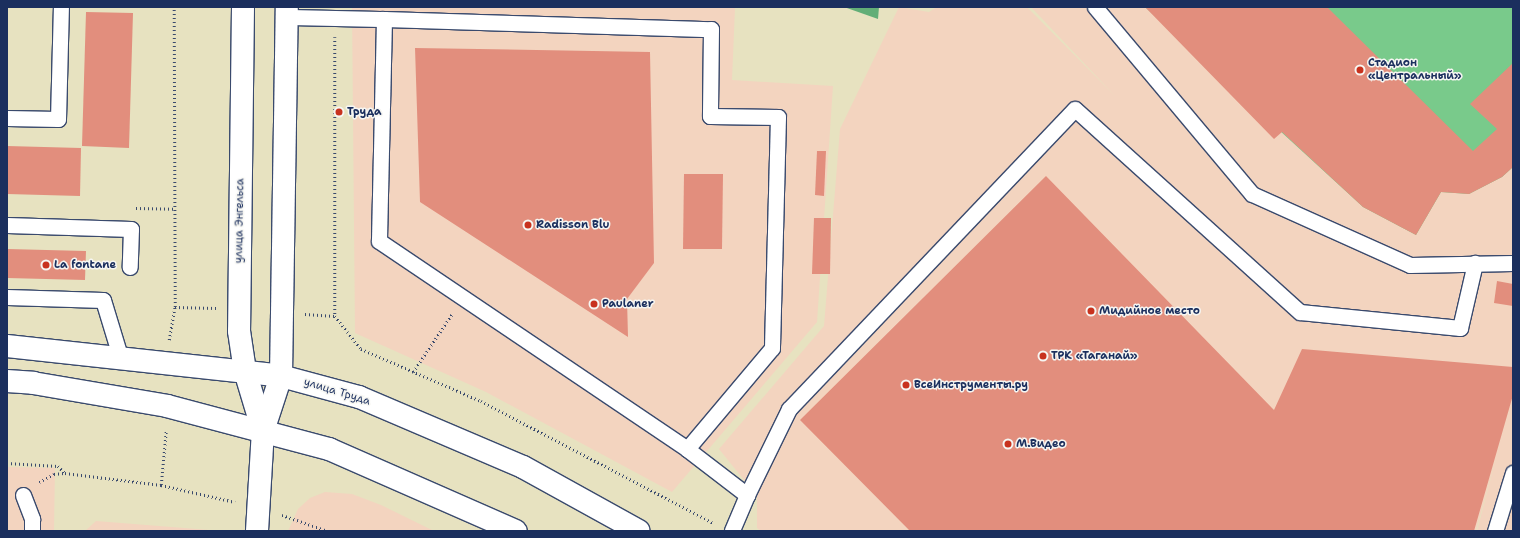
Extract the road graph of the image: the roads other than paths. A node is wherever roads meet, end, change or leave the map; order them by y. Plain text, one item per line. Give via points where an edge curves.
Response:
1 (61, 7) edge
2 (243, 7) edge
3 (1095, 7) edge
4 (286, 12) edge
5 (384, 19) junction
6 (7, 118) edge
7 (7, 225) edge
8 (1513, 262) edge
9 (1475, 263) junction
10 (130, 267) dead end
11 (7, 297) edge
12 (7, 346) edge
13 (120, 356) junction
14 (245, 371) junction
15 (281, 376) junction
16 (7, 381) edge
17 (263, 431) junction
18 (686, 449) junction
19 (1513, 473) edge
20 (23, 495) dead end
21 (746, 495) junction
22 (32, 531) edge
23 (257, 531) edge
24 (516, 531) edge
25 (639, 531) edge
26 (732, 531) edge
27 (1495, 531) edge

1 - 6 lane via 58,119
2 - 14 main road, улица Энгельса via 238,308
3 - 9 lane via 1252,194 1410,264
4 - 5 lane
4 - 15 main road, улица Энгельса
5 - 18 lane via 378,241
5 - 18 lane via 712,29 710,116 778,117 772,348
7 - 10 lane via 131,229
8 - 9 lane
9 - 21 lane via 1460,328 1300,312 1075,109 789,409
11 - 13 lane via 103,300
12 - 13 main road, улица Труда
13 - 14 main road, улица Труда
14 - 15 main road, улица Труда
14 - 17 main road, улица Энгельса
15 - 17 main road, улица Энгельса
15 - 25 main road, улица Труда via 359,397 523,467
16 - 17 main road via 33,383 166,406
17 - 23 main road, улица Энгельса
17 - 24 main road via 329,448
18 - 21 lane
19 - 27 lane
20 - 22 lane via 32,519
21 - 26 lane

